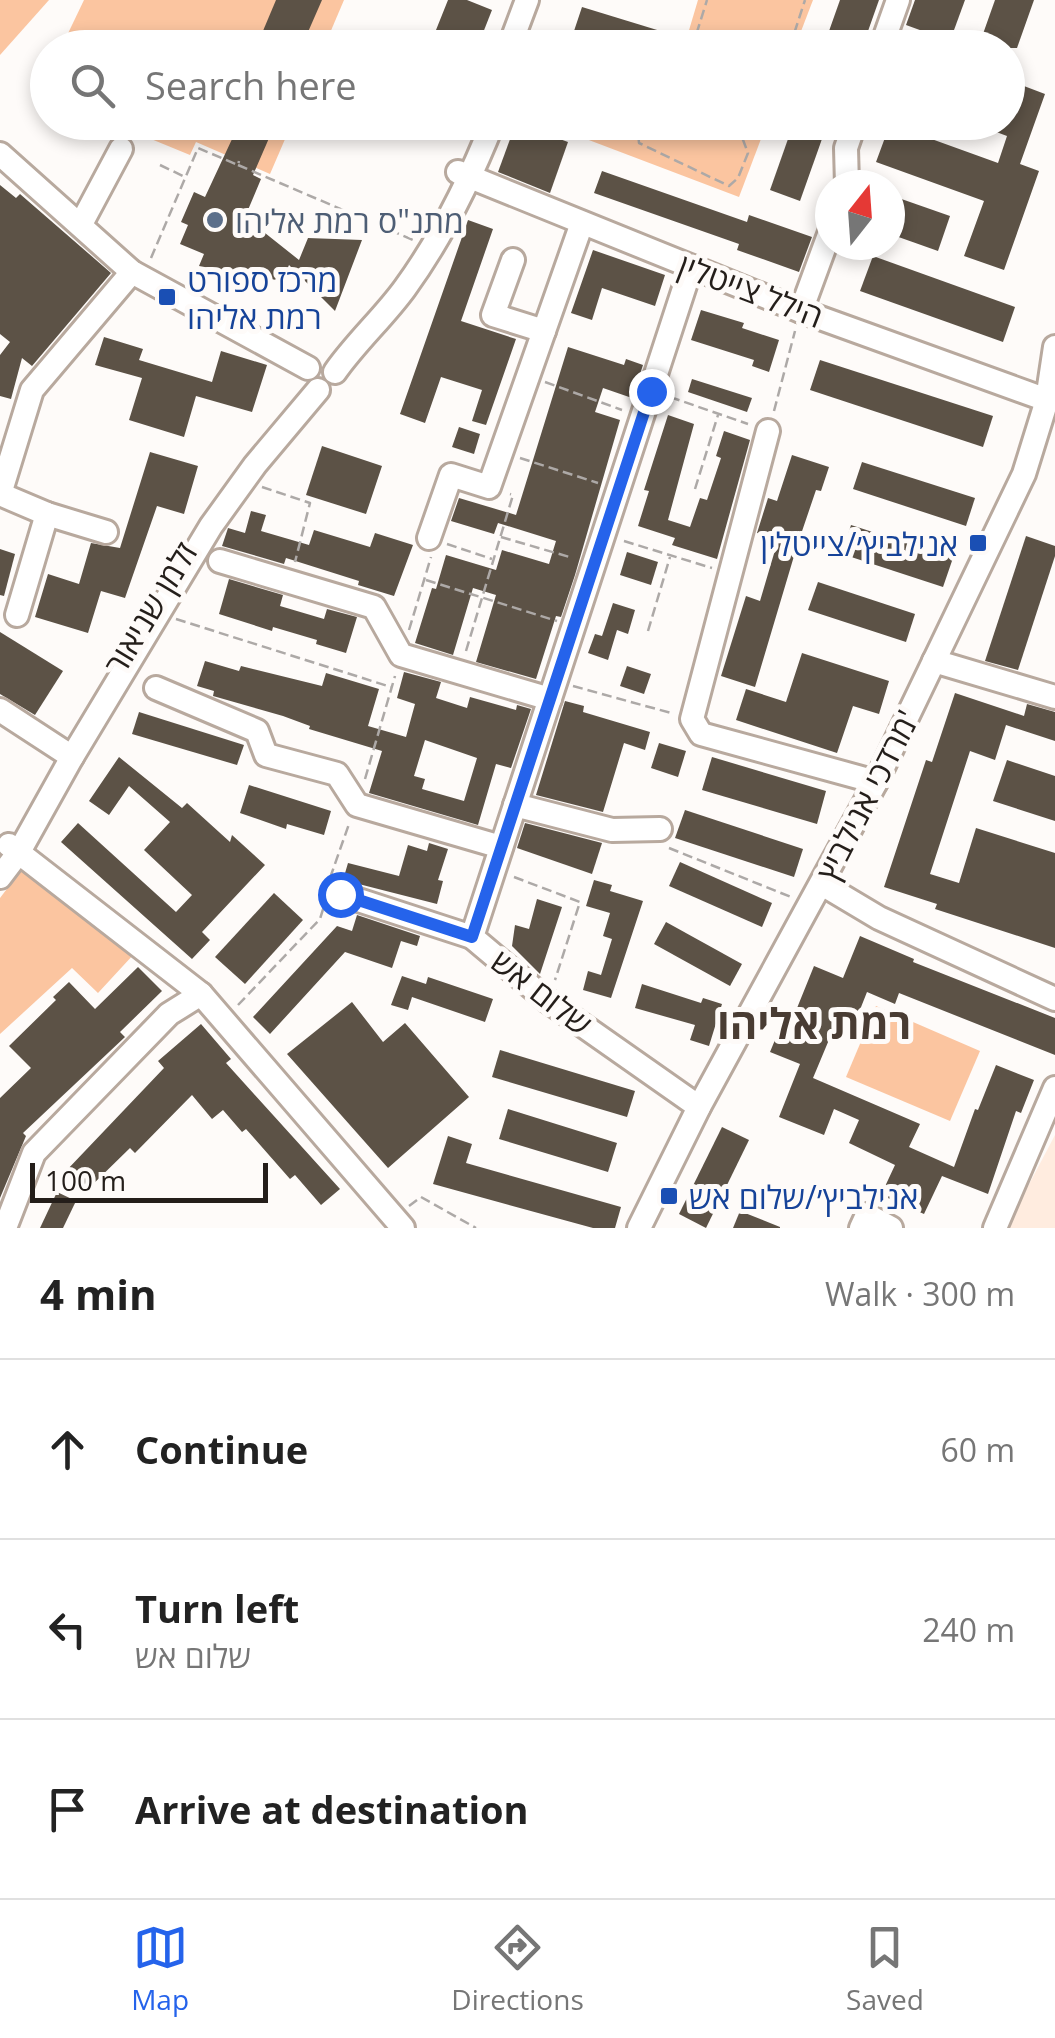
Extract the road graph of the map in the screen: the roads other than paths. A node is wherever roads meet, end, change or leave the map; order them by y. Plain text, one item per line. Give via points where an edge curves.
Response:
1 (526, 0) edge
2 (540, 0) edge
3 (898, 0) edge
4 (515, 30) edge
5 (529, 30) edge
6 (888, 30) edge
7 (474, 140) edge
8 (483, 140) edge
9 (849, 140) edge
10 (121, 148) dead end
11 (0, 154) edge
12 (847, 170) edge
13 (464, 175) junction
14 (582, 223) junction
15 (81, 224) junction
16 (513, 260) dead end
17 (820, 260) edge
18 (691, 267) junction
19 (138, 274) junction
20 (801, 311) junction
21 (544, 331) junction
22 (1055, 347) edge
23 (319, 375) junction
24 (1047, 400) junction
25 (768, 431) road end
26 (1045, 452) edge
27 (1, 494) edge
28 (47, 514) junction
29 (106, 532) dead end
30 (432, 540) road end
31 (220, 561) dead end
32 (18, 615) dead end
33 (934, 661) junction
34 (156, 688) dead end
35 (553, 690) junction
36 (1055, 697) edge
37 (0, 710) edge
38 (68, 753) junction
39 (876, 782) junction
40 (515, 805) junction
41 (658, 836) road end
42 (9, 850) edge
43 (498, 858) junction
44 (0, 877) edge
45 (817, 895) junction
46 (332, 898) road end
47 (472, 937) junction
48 (201, 994) junction
49 (1055, 999) edge
50 (1055, 1088) edge
51 (700, 1107) junction
52 (398, 1222) edge
53 (5, 1228) edge
54 (639, 1228) edge
55 (860, 1228) edge
56 (891, 1228) edge
57 (995, 1228) edge

1 - 4 street
2 - 5 street
3 - 6 street
7 - 13 street, זלמן שניאור
8 - 13 street, זלמן שניאור
9 - 12 street
10 - 15 street
11 - 15 street
13 - 14 street, הילל צייטלין
13 - 23 street, זלמן שניאור via 395,282
13 - 23 street, זלמן שניאור via 404,289
14 - 18 street, הילל צייטלין
14 - 21 street
15 - 19 street
16 - 21 street via 493,315
17 - 20 street
18 - 20 street, הילל צייטלין
18 - 35 street, שלום אש
19 - 23 street
19 - 27 street via 32,390
20 - 24 street, הילל צייטלין
21 - 30 street via 489,487 451,475
22 - 24 street, מרדכי אנילביץ'
23 - 38 street, זלמן שניאור via 211,526
23 - 38 street, זלמן שניאור via 201,525
24 - 26 street, מרדכי אנילביץ'
25 - 39 street via 692,719 701,734
26 - 33 street, מרדכי אנילביץ'
27 - 28 street
28 - 29 street
28 - 32 street
31 - 35 street via 374,606 401,655
33 - 36 street
33 - 39 street, מרדכי אנילביץ'
34 - 43 street via 257,731 266,755 338,774 357,805
35 - 40 street, שלום אש
37 - 38 street
38 - 42 street, זלמן שניאור
39 - 45 street, מרדכי אנילביץ'
40 - 41 street
40 - 43 street, שלום אש
42 - 44 street, זלמן שניאור
42 - 48 street
43 - 47 street, שלום אש
45 - 49 street
45 - 51 street, מרדכי אנילביץ'
46 - 47 street
47 - 51 street, שלום אש via 548,1001
48 - 52 street
48 - 53 street via 169,1014 34,1153
50 - 57 street
51 - 54 street, מרדכי אנילביץ'
55 - 56 street via 867,1215

